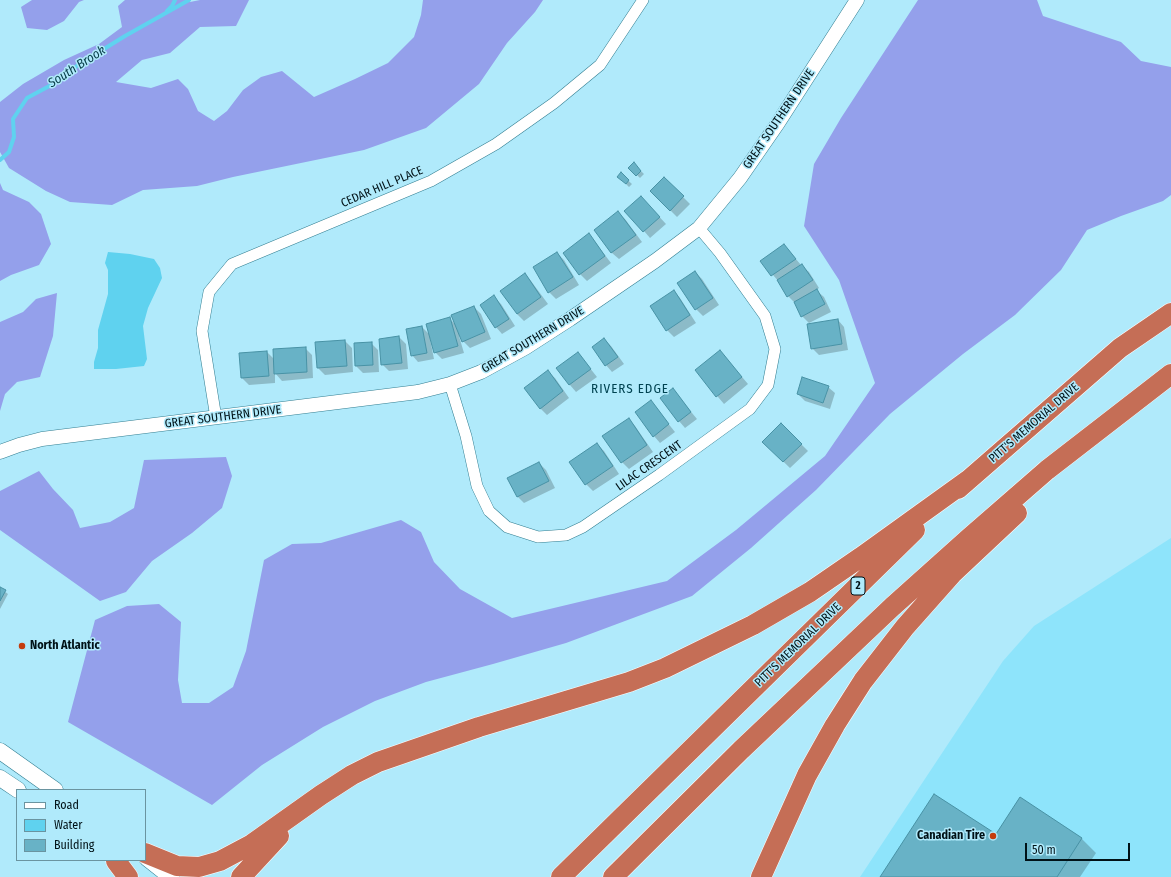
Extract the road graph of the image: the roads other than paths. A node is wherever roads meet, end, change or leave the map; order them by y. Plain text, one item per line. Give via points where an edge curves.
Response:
1 (643, 0) edge
2 (857, 0) edge
3 (699, 228) junction
4 (1171, 313) edge
5 (1171, 374) edge
6 (450, 384) junction
7 (1134, 403) junction
8 (216, 418) junction
9 (0, 452) edge
10 (968, 480) junction
11 (0, 751) edge
12 (0, 778) edge
13 (16, 789) edge
14 (54, 789) edge
15 (317, 798) junction
16 (146, 852) edge
17 (146, 857) edge
18 (115, 861) edge
19 (128, 877) edge
20 (137, 877) edge
21 (171, 877) edge
22 (240, 877) edge
23 (561, 877) edge
24 (614, 877) edge
25 (761, 877) edge

1 - 8 street, CEDAR HILL PLACE via 600,65 554,103 496,144 431,181 232,264 209,292 202,331
2 - 3 street, GREAT SOUTHERN DRIVE via 740,178
3 - 6 street, GREAT SOUTHERN DRIVE via 655,261 525,348 481,372
3 - 6 street, LILAC CRESCENT via 765,316 775,349 768,385 750,409 583,527 566,535 538,537 507,527 489,511 477,486 466,436
4 - 10 highway, PITT'S MEMORIAL DRIVE / 2 via 1120,348
5 - 7 highway
6 - 8 street, GREAT SOUTHERN DRIVE via 418,392
7 - 24 highway via 1047,470 904,596 741,750
7 - 25 highway via 952,574 905,627 863,681 835,725 808,775
8 - 9 street, GREAT SOUTHERN DRIVE via 42,439
10 - 15 highway via 810,592 702,651 629,682 404,752 352,775
10 - 23 highway, PITT'S MEMORIAL DRIVE / 2
11 - 14 main road
12 - 13 main road
15 - 16 highway via 252,844 220,861 199,867 177,866
15 - 22 highway
17 - 21 main road
18 - 19 highway
18 - 20 main road

